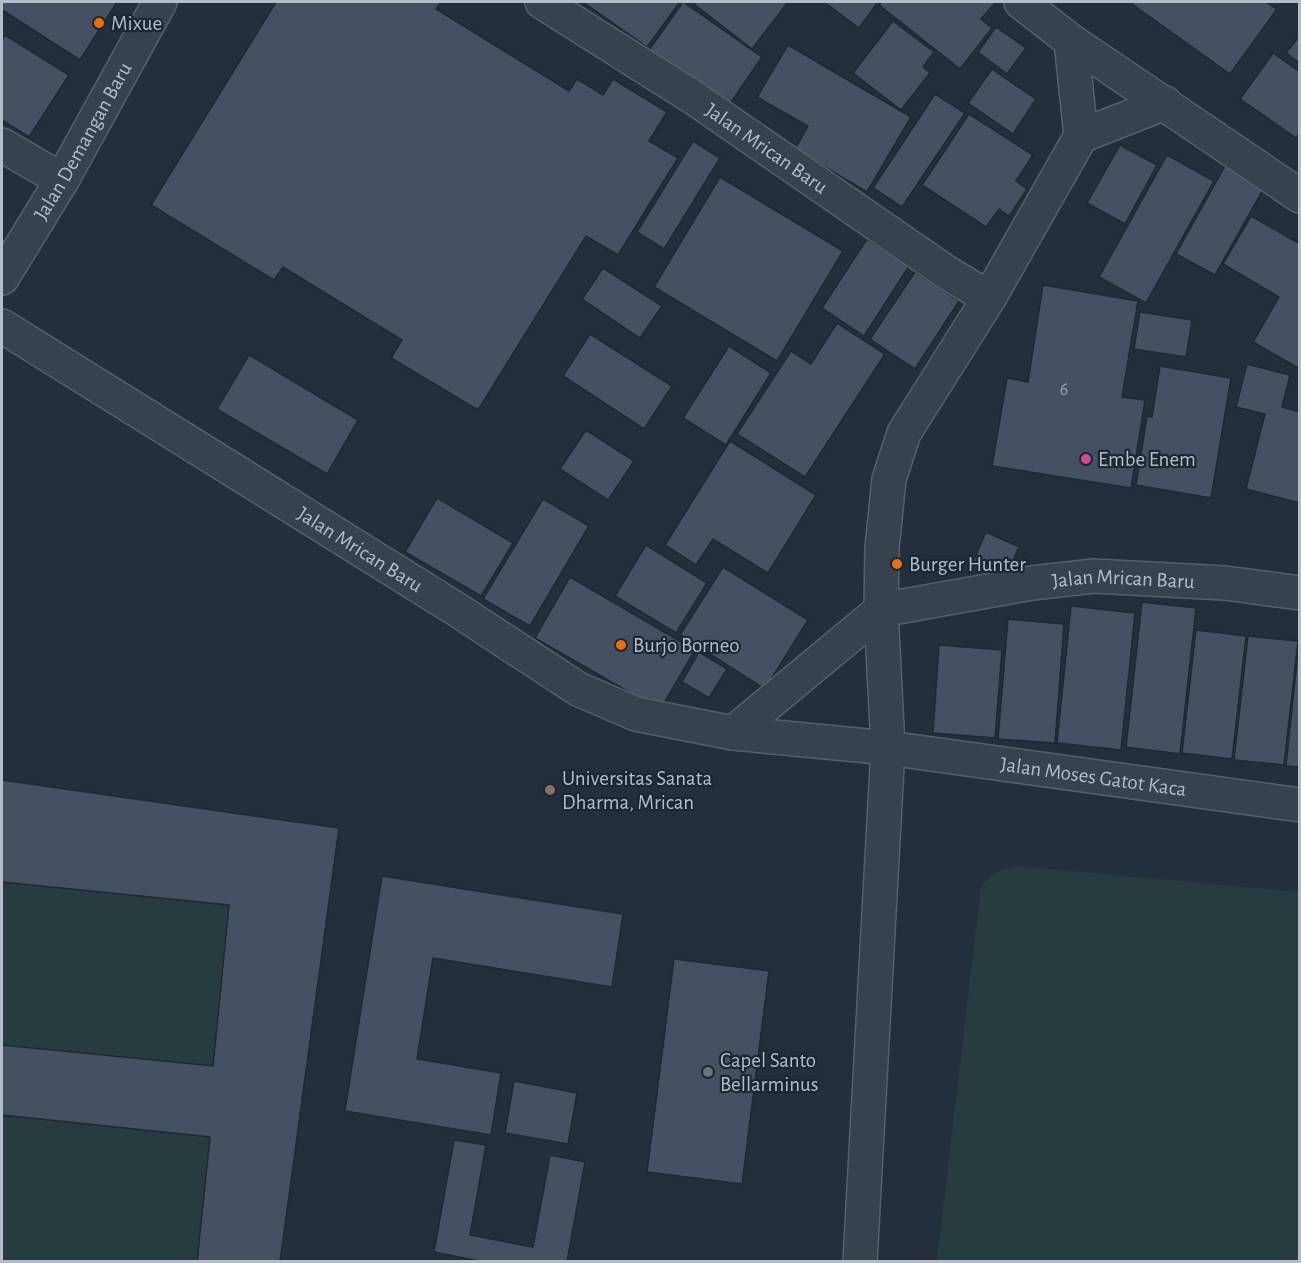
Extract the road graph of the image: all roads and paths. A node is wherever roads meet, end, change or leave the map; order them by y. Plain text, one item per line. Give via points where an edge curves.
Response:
1 (160, 2) edge
2 (542, 2) edge
3 (1021, 2) edge
4 (1071, 40) junction
5 (1165, 103) junction
6 (1081, 136) junction
7 (2, 145) edge
8 (62, 180) junction
9 (1299, 196) edge
10 (2, 278) edge
11 (989, 298) junction
12 (2, 326) edge
13 (1299, 593) edge
14 (881, 610) junction
15 (733, 733) junction
16 (888, 748) junction
17 (1299, 806) edge
18 (860, 1262) edge

1 - 8 street, Jalan Demangan Baru
2 - 11 street, Jalan Mrican Baru via 694,98
3 - 4 street
4 - 5 street
4 - 6 street
5 - 6 street
5 - 9 street
6 - 11 street
7 - 8 street
8 - 10 street, Jalan Demangan Baru
11 - 14 street via 904,433 889,479
12 - 15 street, Jalan Mrican Baru via 578,689 636,714
13 - 14 street, Jalan Mrican Baru via 1225,583 1094,576
14 - 15 street, Jalan Mrican Baru
14 - 16 street
15 - 16 street, Jalan Mrican Baru
16 - 17 street, Jalan Moses Gatot Kaca
16 - 18 street

